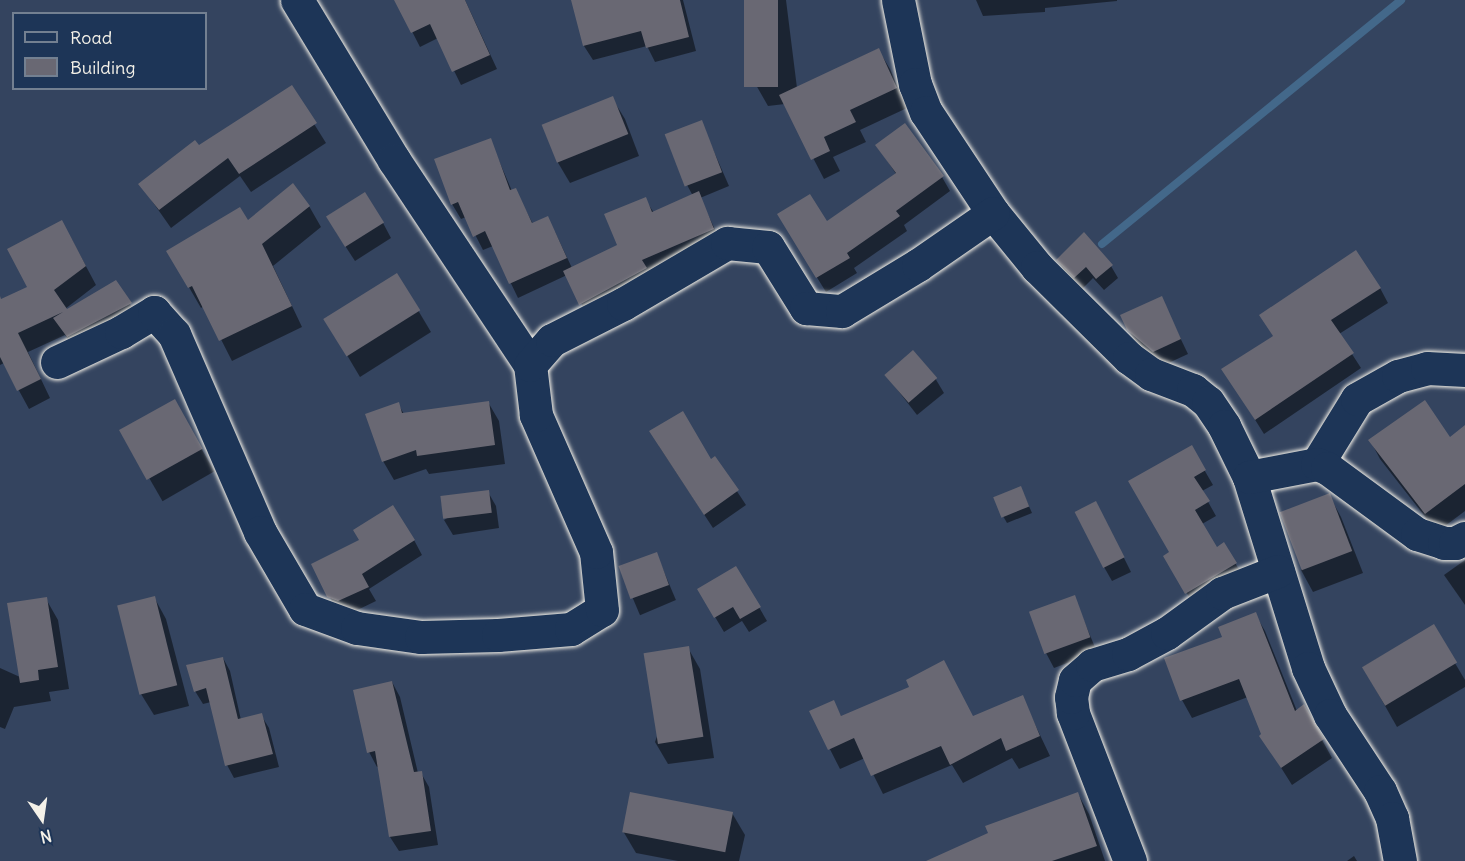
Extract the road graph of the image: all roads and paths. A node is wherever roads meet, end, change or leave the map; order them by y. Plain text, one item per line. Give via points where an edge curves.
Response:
1 (297, 0) edge
2 (898, 0) edge
3 (993, 213) junction
4 (57, 362) dead end
5 (530, 365) junction
6 (1465, 370) edge
7 (1317, 464) junction
8 (1249, 477) junction
9 (1465, 537) edge
10 (1278, 571) junction
11 (1130, 861) edge
12 (1400, 861) edge

1 - 5 street via 393,160
2 - 3 street via 915,84 926,112
3 - 5 street via 918,265 842,310 806,308 768,247 727,243 552,340
3 - 8 street via 1037,267 1129,358 1151,374 1193,390 1208,402
4 - 5 street via 154,312 174,334 260,532 305,609 357,628 421,637 571,629 602,610 596,552 536,415
6 - 7 street via 1427,368 1398,376 1357,399
7 - 8 street
7 - 9 street via 1328,468 1417,534 1444,543 1455,543
8 - 10 street
10 - 11 street via 1222,593 1167,633 1128,654 1092,665 1075,680 1073,713
10 - 12 street via 1308,668 1330,716 1380,791 1392,818

